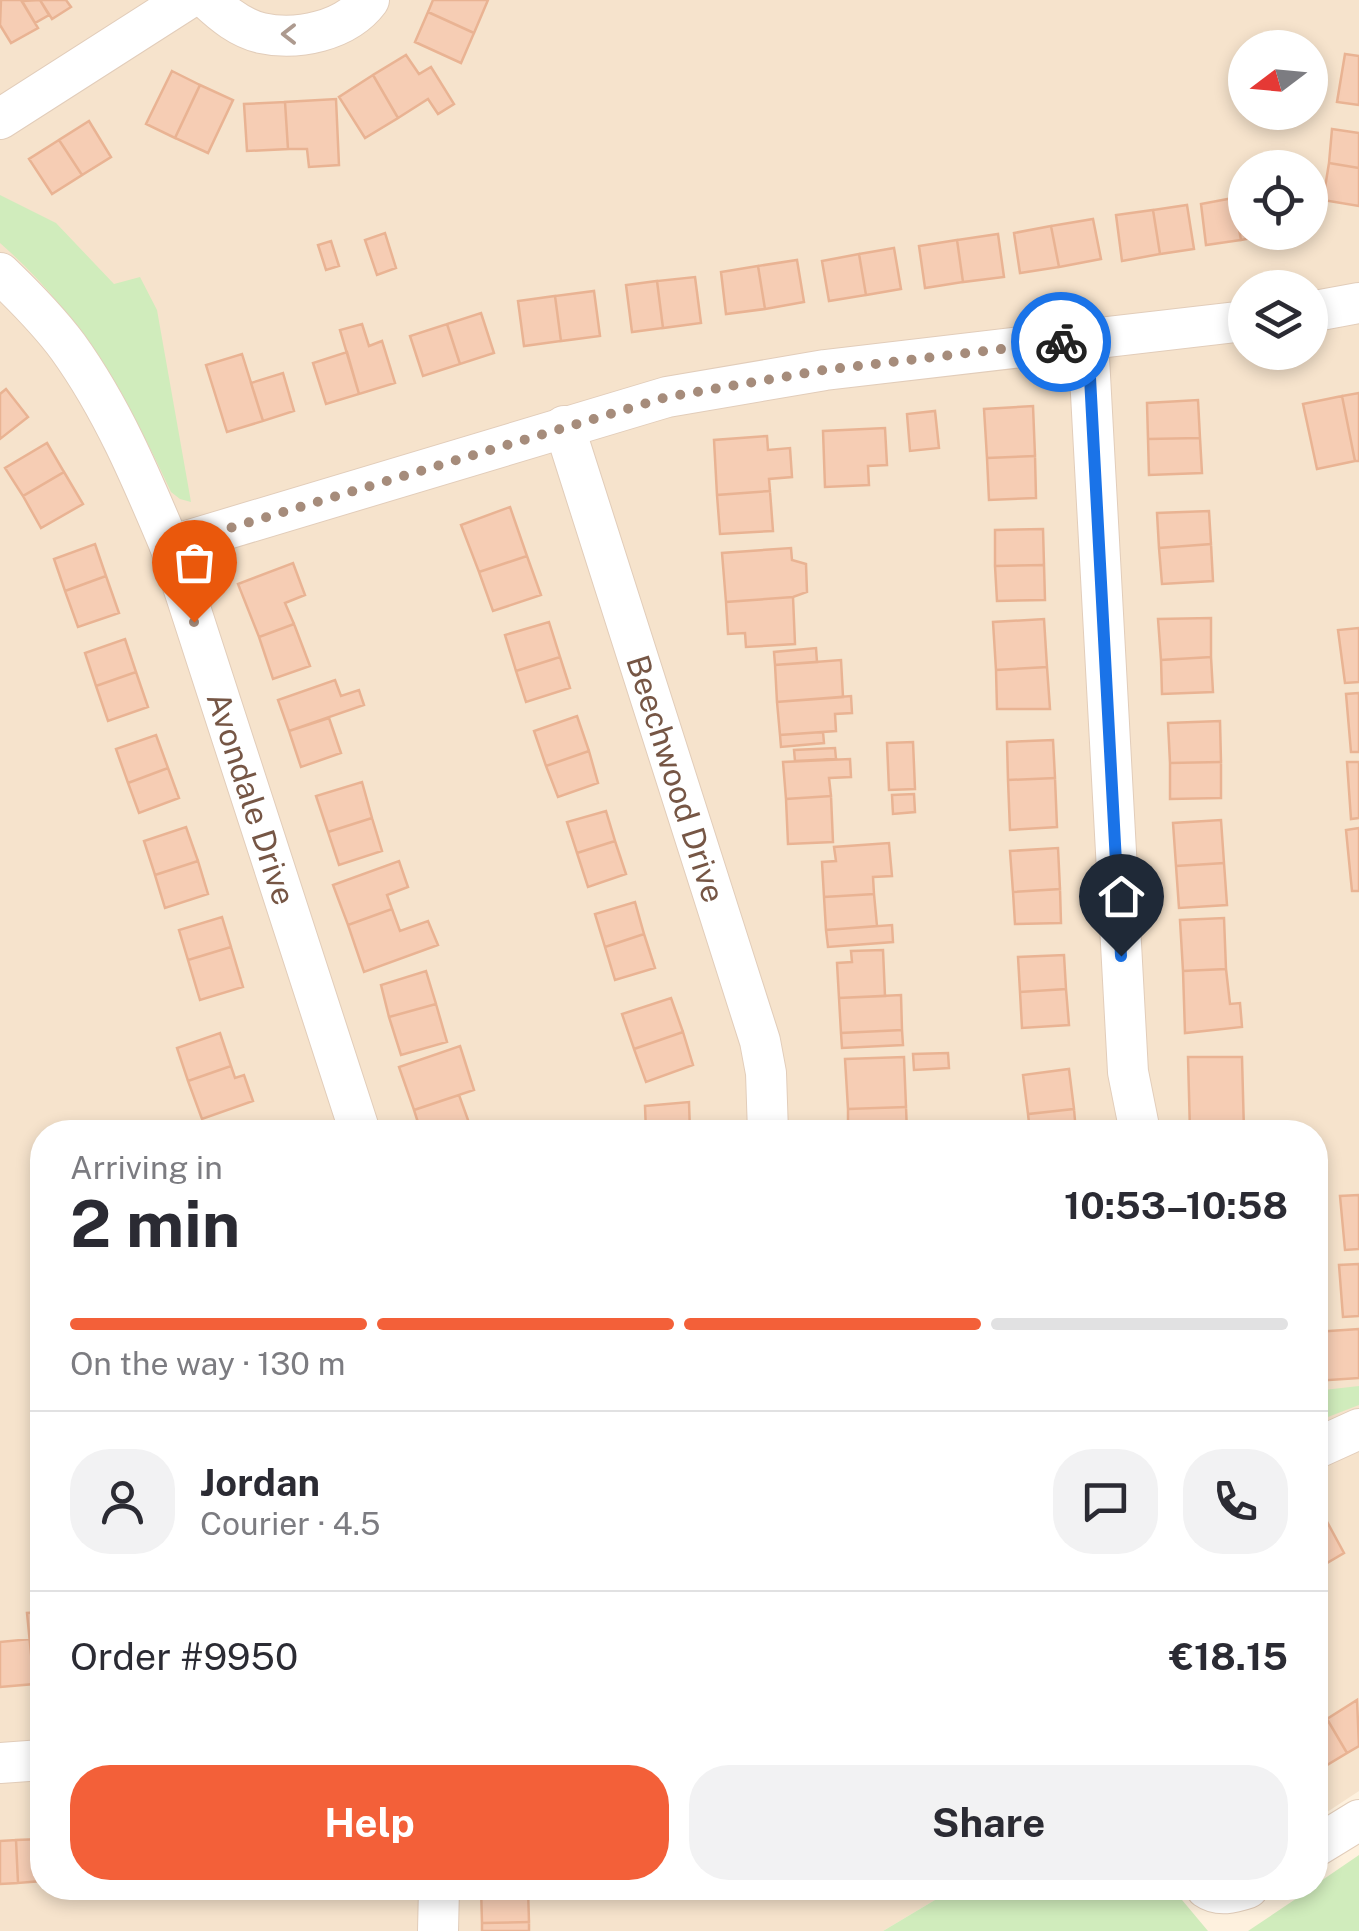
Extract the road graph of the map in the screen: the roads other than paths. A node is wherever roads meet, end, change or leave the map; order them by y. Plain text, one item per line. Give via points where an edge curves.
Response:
1 (186, 0) edge
2 (208, 0) edge
3 (369, 0) edge
4 (0, 119) edge
5 (0, 273) edge
6 (1359, 303) edge
7 (1328, 309) edge
8 (1228, 324) edge
9 (1088, 340) junction
10 (564, 426) junction
11 (170, 546) junction
12 (356, 1120) edge
13 (768, 1120) edge
14 (1138, 1120) edge
15 (1359, 1430) edge
16 (1328, 1443) edge
17 (30, 1761) edge
18 (0, 1763) edge
19 (1359, 1820) edge
20 (1328, 1839) edge
21 (438, 1900) edge
22 (438, 1931) edge

1 - 4 street
3 -> 2 street via 333,27 297,36 260,33
5 - 11 street, Avondale Drive via 67,345 95,388
6 - 7 street
8 - 9 street
9 - 10 street via 790,375 667,397
9 - 14 street via 1128,1072
10 - 11 street
10 - 13 street, Beechwood Drive via 760,1041
11 - 12 street, Avondale Drive
15 - 16 street
17 - 18 street
19 - 20 street
21 - 22 street

